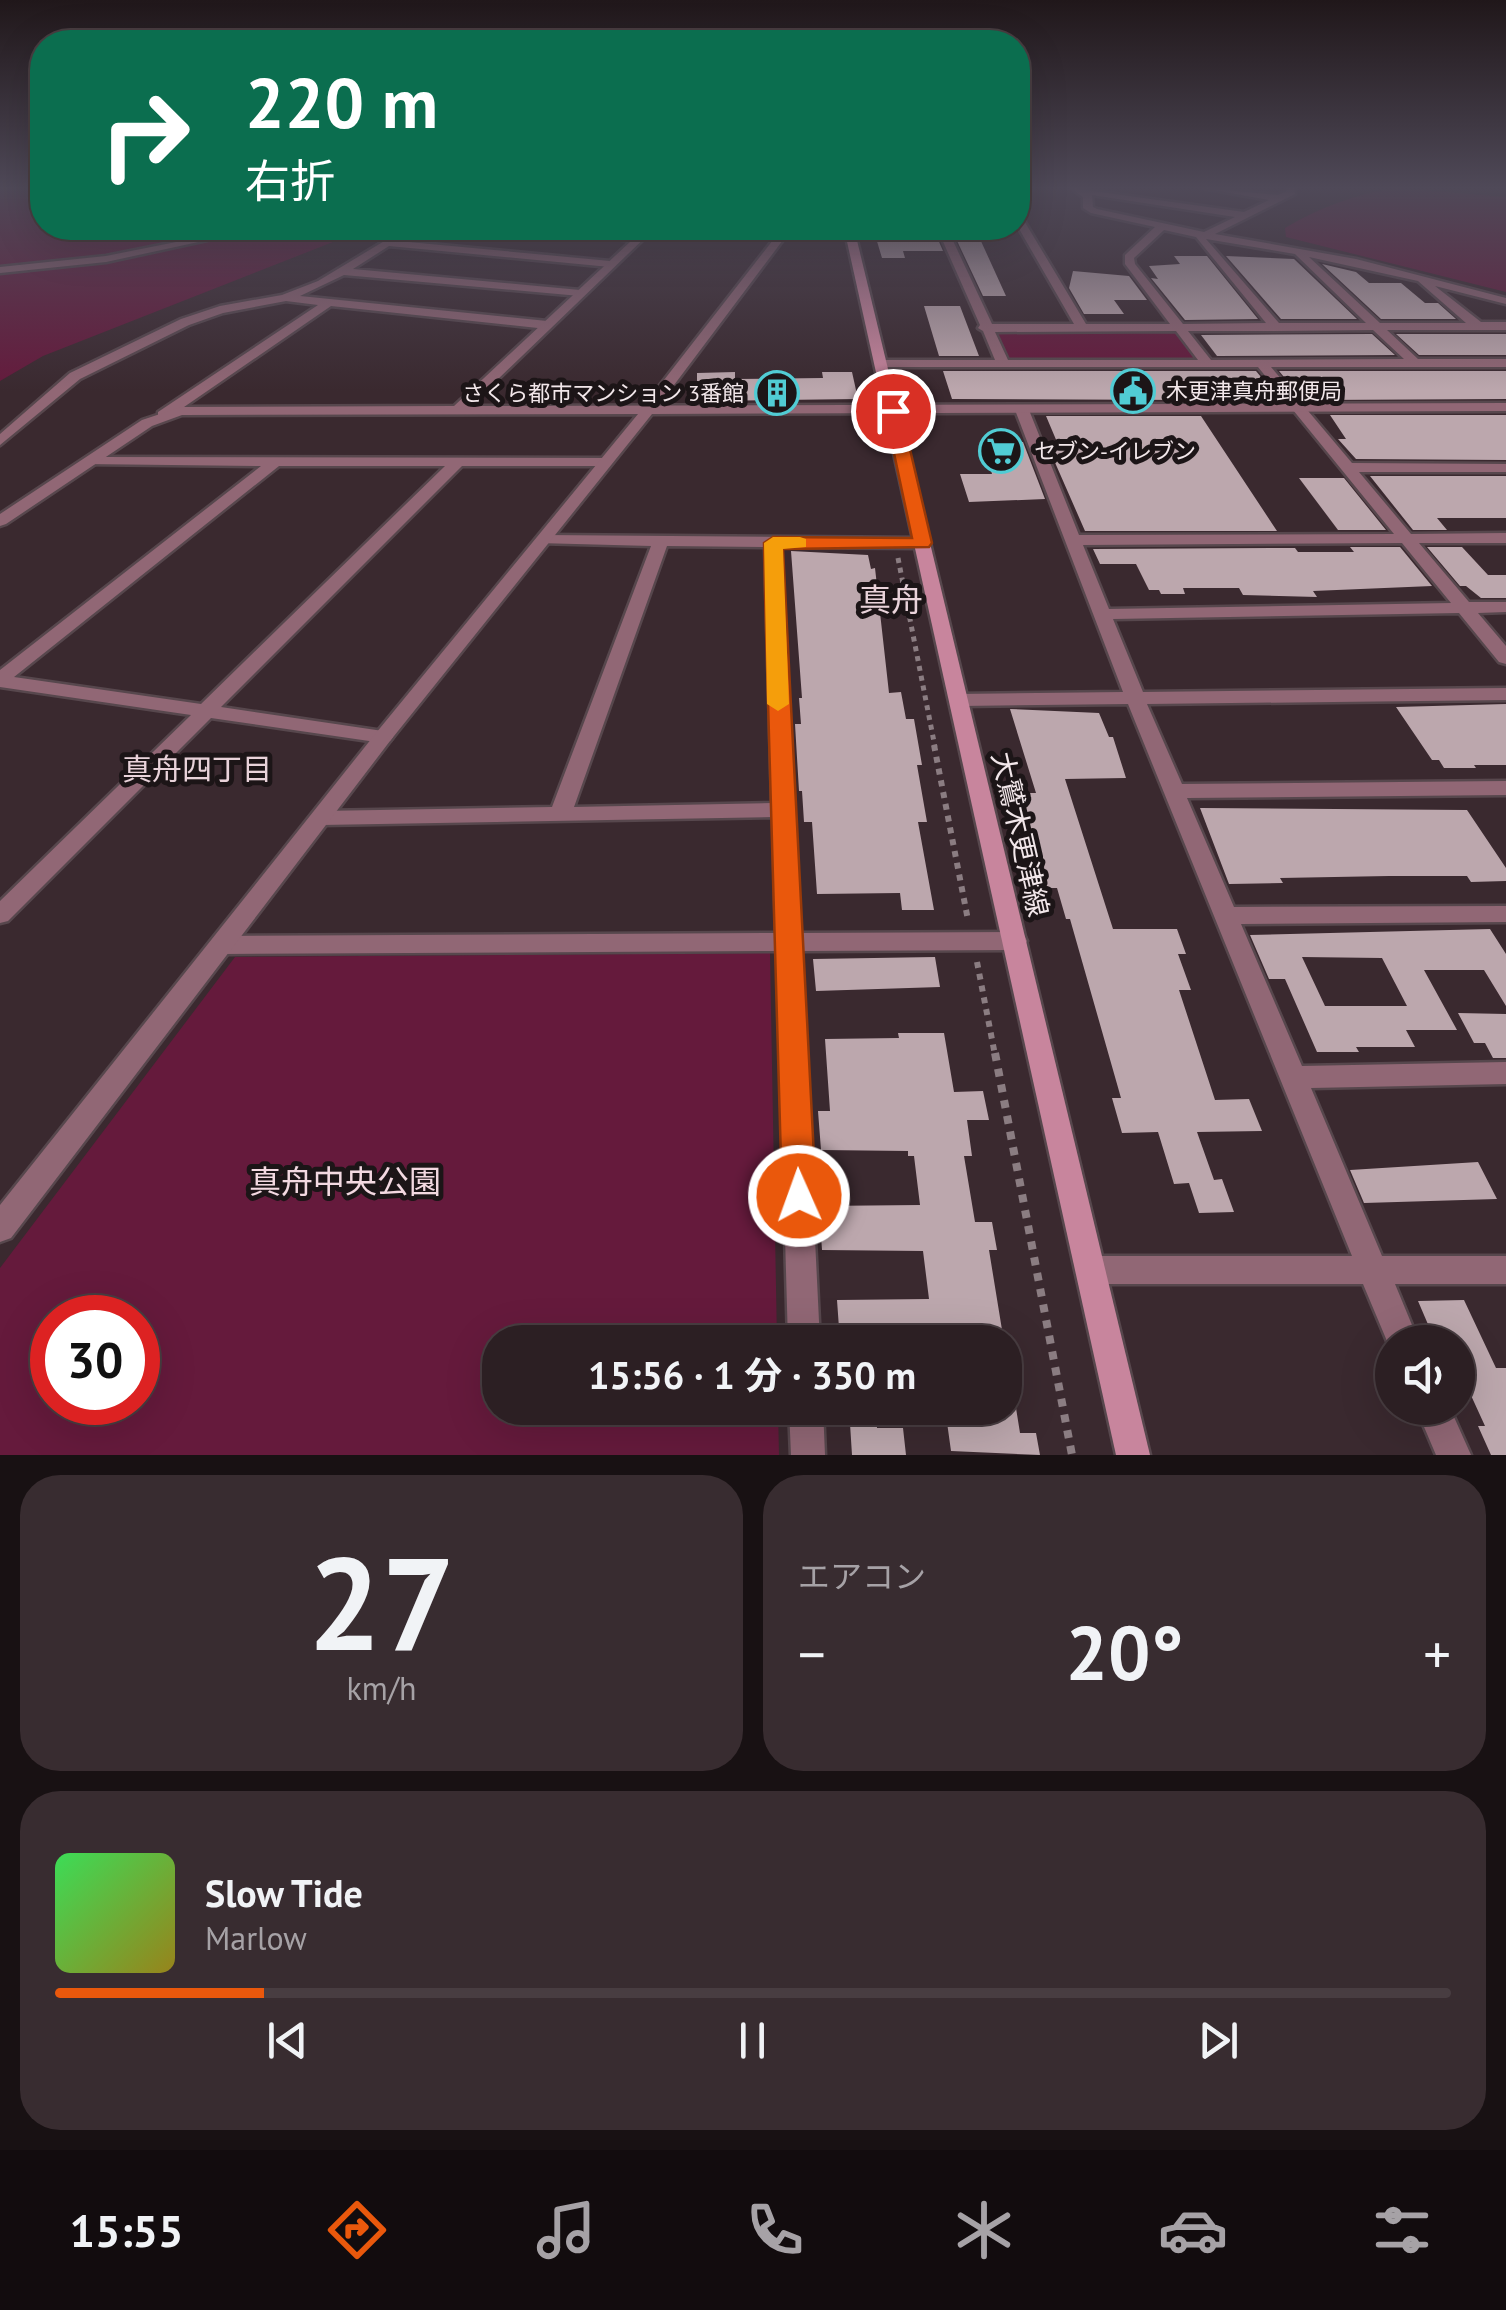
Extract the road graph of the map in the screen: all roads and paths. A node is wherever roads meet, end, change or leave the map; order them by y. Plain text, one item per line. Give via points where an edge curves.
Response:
1 (117, 256) edge
2 (366, 256) edge
3 (524, 256) edge
4 (619, 256) edge
5 (766, 256) edge
6 (856, 256) edge
7 (954, 256) edge
8 (1039, 256) edge
9 (1131, 256) edge
10 (1215, 256) edge
11 (1302, 256) edge
12 (1317, 256) edge
13 (610, 264) junction
14 (0, 270) edge
15 (340, 271) junction
16 (1418, 278) junction
17 (580, 293) junction
18 (285, 298) junction
19 (1506, 301) edge
20 (328, 303) junction
21 (547, 324) junction
22 (1478, 326) junction
23 (1506, 326) edge
24 (1276, 327) junction
25 (1376, 327) junction
26 (984, 328) junction
27 (1082, 328) junction
28 (1178, 328) junction
29 (1207, 363) junction
30 (1261, 363) junction
31 (1414, 363) junction
32 (1506, 363) edge
33 (884, 364) junction
34 (1003, 364) junction
35 (1298, 408) junction
36 (1506, 408) edge
37 (457, 410) junction
38 (648, 410) junction
39 (1022, 410) junction
40 (893, 411) junction
41 (162, 416) junction
42 (0, 442) edge
43 (90, 461) junction
44 (459, 461) junction
45 (276, 462) junction
46 (606, 462) junction
47 (1347, 467) junction
48 (1506, 468) edge
49 (0, 521) edge
50 (1407, 538) junction
51 (1506, 538) edge
52 (544, 540) junction
53 (1074, 540) junction
54 (660, 543) junction
55 (773, 543) junction
56 (922, 543) junction
57 (897, 550) dead end
58 (1463, 607) junction
59 (1506, 607) edge
60 (1102, 614) junction
61 (1506, 658) edge
62 (0, 680) edge
63 (1506, 694) edge
64 (1134, 695) junction
65 (960, 700) junction
66 (202, 711) junction
67 (383, 738) junction
68 (1506, 788) edge
69 (1174, 791) junction
70 (781, 810) junction
71 (560, 814) junction
72 (320, 818) junction
73 (1506, 914) edge
74 (0, 915) edge
75 (1225, 916) junction
76 (960, 925) dead end
77 (790, 941) junction
78 (1015, 941) junction
79 (222, 944) junction
80 (968, 956) dead end
81 (1506, 1072) edge
82 (1291, 1077) junction
83 (0, 1228) edge
84 (1092, 1270) junction
85 (1370, 1270) junction
86 (1506, 1270) edge
87 (803, 1325) edge
88 (1395, 1325) edge
89 (807, 1425) edge
90 (1440, 1425) edge
91 (808, 1455) edge
92 (1072, 1455) edge
93 (1133, 1455) edge
94 (1454, 1455) edge

1 - 14 street
2 - 15 street
3 - 13 street
4 - 13 street
5 - 38 street
6 - 33 main road, 大鷲木更津線
7 - 26 street
8 - 27 street
9 - 28 street via 1130,264
10 - 24 street
11 - 25 street
12 - 16 street
13 - 17 street
15 - 17 street
15 - 18 street
16 - 19 street
16 - 22 street
17 - 21 street
18 - 20 street
18 - 42 street via 220,310 138,344 75,376
20 - 21 street
20 - 41 street
21 - 37 street
22 - 23 street
22 - 25 street
24 - 25 street
24 - 28 street
25 - 31 street
26 - 27 street
26 - 34 street
27 - 28 street
28 - 29 street
29 - 30 street
29 - 34 street
30 - 31 street
30 - 35 street
31 - 32 street
33 - 34 street
33 - 40 main road, 大鷲木更津線
35 - 36 street
35 - 39 street
35 - 47 street
37 - 38 street
37 - 41 street
38 - 40 street
38 - 46 street
39 - 40 street
39 - 53 street
40 - 56 main road, 大鷲木更津線
41 - 43 street
43 - 45 street
43 - 49 street
44 - 45 street
44 - 46 street
44 - 66 street
45 - 62 street
46 - 52 street
47 - 48 street
47 - 50 street
50 - 51 street
50 - 53 street
50 - 58 street
52 - 54 street
52 - 67 street
53 - 60 street
54 - 55 street
54 - 71 street
55 - 56 street
55 - 70 street
56 - 65 main road, 大鷲木更津線
57 - 76 path via 968,922
58 - 59 street
58 - 60 street
58 - 61 street
60 - 64 street
62 - 66 street
63 - 64 street
64 - 65 street
64 - 69 street
65 - 78 main road, 大鷲木更津線
66 - 67 street
66 - 74 street
67 - 72 street
68 - 69 street
69 - 75 street
70 - 71 street
70 - 77 street
71 - 72 street
72 - 79 street
73 - 75 street
75 - 82 street
77 - 78 street
77 - 79 street
77 - 87 street
78 - 84 main road, 大鷲木更津線
79 - 83 street
80 - 92 path via 977,962
81 - 82 street
82 - 85 street
84 - 85 street
84 - 93 main road, 大鷲木更津線
85 - 86 street
85 - 88 street
89 - 91 street
90 - 94 street

